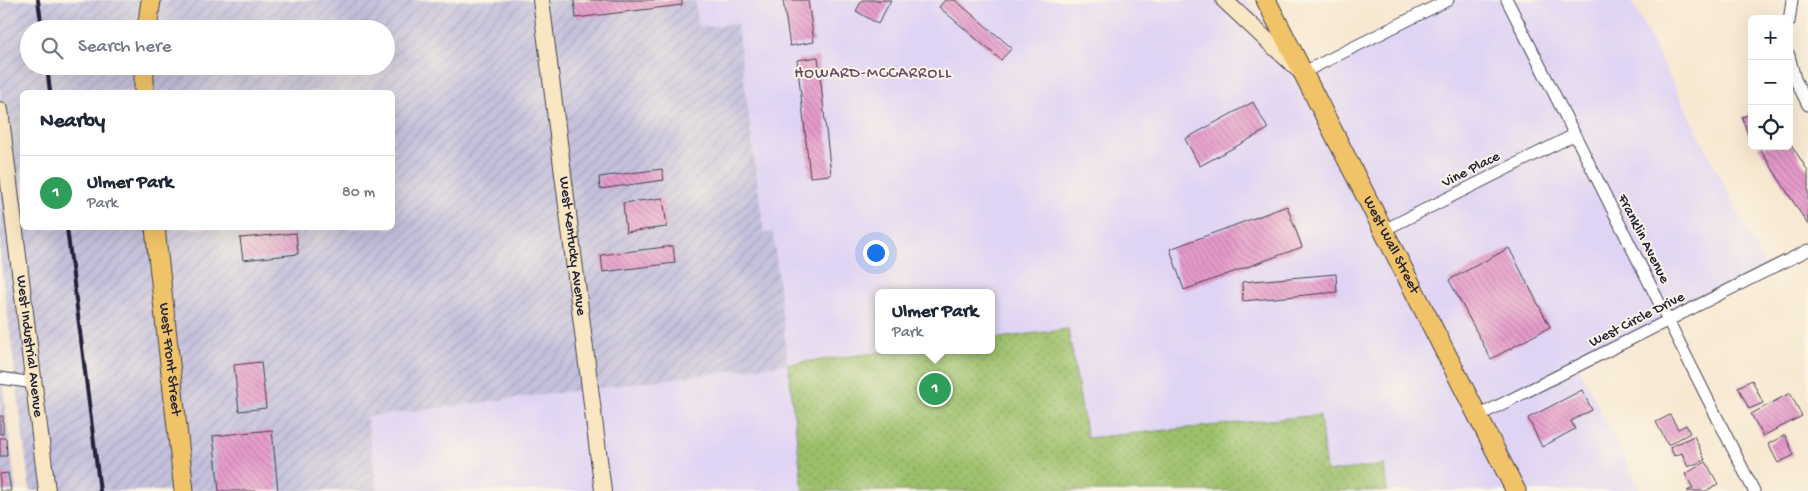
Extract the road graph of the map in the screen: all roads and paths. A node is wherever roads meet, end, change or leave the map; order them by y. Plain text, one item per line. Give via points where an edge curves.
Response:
1 (151, 0) edge
2 (541, 0) edge
3 (1224, 0) edge
4 (1266, 0) edge
5 (1448, 0) edge
6 (1507, 0) edge
7 (1792, 0) edge
8 (1790, 15) edge
9 (148, 20) edge
10 (1790, 60) edge
11 (1302, 73) junction
12 (144, 75) edge
13 (144, 90) edge
14 (1808, 105) edge
15 (0, 110) edge
16 (1574, 135) junction
17 (155, 230) edge
18 (1382, 231) junction
19 (1808, 250) edge
20 (1668, 321) junction
21 (0, 378) edge
22 (34, 383) junction
23 (1478, 416) junction
24 (48, 491) edge
25 (184, 491) edge
26 (603, 491) edge
27 (1516, 491) edge
28 (1754, 491) edge

1 - 9 main road
2 - 26 street, West Kentucky Avenue
3 - 11 street
4 - 11 main road, West Wall Street
5 - 11 street
6 - 16 street, Franklin Avenue
7 - 8 street
10 - 14 street via 1795,80
11 - 18 main road, West Wall Street
12 - 13 main road
15 - 22 street, West Industrial Avenue
16 - 18 street, Vine Place
16 - 20 street, Franklin Avenue
17 - 25 main road, West Front Street
18 - 23 main road, West Wall Street
19 - 20 street, West Circle Drive
20 - 23 street, West Circle Drive
20 - 28 street, Franklin Avenue
21 - 22 street
22 - 24 street, West Industrial Avenue
23 - 27 main road, West Wall Street

